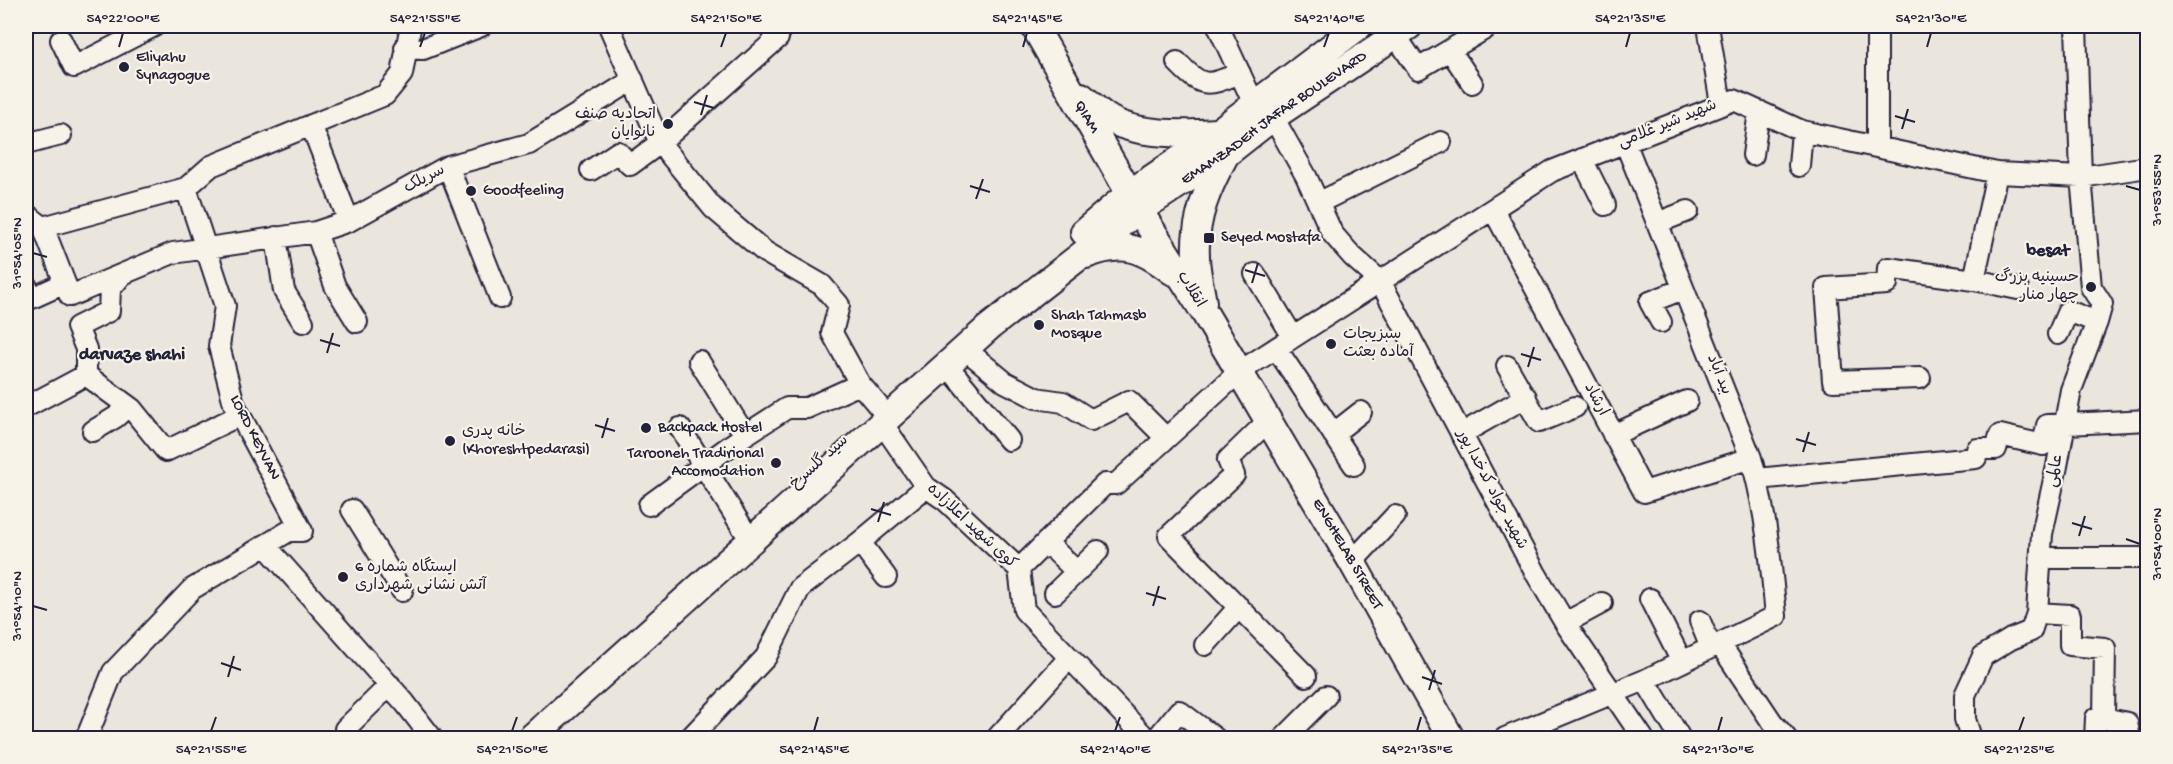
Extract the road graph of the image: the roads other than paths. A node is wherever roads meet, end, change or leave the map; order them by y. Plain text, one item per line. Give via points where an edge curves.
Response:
1 (154, 26) edge
2 (407, 26) edge
3 (481, 26) edge
4 (609, 26) edge
5 (1034, 26) edge
6 (1218, 26) edge
7 (1359, 26) edge
8 (1708, 26) edge
9 (1877, 26) edge
10 (2076, 26) edge
11 (1485, 29) dead end
12 (1402, 31) edge
13 (773, 32) edge
14 (61, 40) dead end
15 (405, 48) junction
16 (1450, 50) junction
17 (1177, 62) dead end
18 (1240, 73) junction
19 (633, 80) junction
20 (1472, 83) dead end
21 (1070, 87) junction
22 (1721, 104) junction
23 (1264, 111) junction
24 (1759, 111) junction
25 (310, 126) junction
26 (1802, 131) junction
27 (62, 135) dead end
28 (660, 142) junction
29 (1442, 142) dead end
30 (1624, 142) junction
31 (26, 144) edge
32 (1877, 147) junction
33 (1214, 148) junction
34 (1753, 155) dead end
35 (1582, 159) junction
36 (448, 166) junction
37 (1798, 166) dead end
38 (2148, 167) edge
39 (591, 170) dead end
40 (1997, 172) junction
41 (2081, 177) junction
42 (186, 188) junction
43 (1134, 202) junction
44 (1318, 203) junction
45 (1605, 205) dead end
46 (1493, 209) junction
47 (1688, 211) dead end
48 (26, 214) edge
49 (349, 221) junction
50 (1657, 223) junction
51 (43, 227) junction
52 (316, 232) junction
53 (276, 237) junction
54 (206, 247) junction
55 (1075, 260) junction
56 (122, 274) junction
57 (1255, 274) dead end
58 (1183, 280) junction
59 (1974, 280) junction
60 (1380, 281) junction
61 (65, 283) junction
62 (26, 285) edge
63 (1683, 289) junction
64 (2018, 289) dead end
65 (500, 298) dead end
66 (1204, 312) junction
67 (303, 322) dead end
68 (357, 322) dead end
69 (1661, 322) dead end
70 (2097, 322) junction
71 (2058, 334) dead end
72 (1285, 342) junction
73 (956, 357) junction
74 (699, 361) dead end
75 (1507, 366) dead end
76 (1239, 372) junction
77 (86, 375) junction
78 (1920, 378) dead end
79 (861, 384) junction
80 (1526, 397) junction
81 (1687, 401) dead end
82 (128, 406) junction
83 (26, 407) edge
84 (1575, 407) dead end
85 (1361, 412) dead end
86 (240, 415) junction
87 (882, 416) junction
88 (2148, 420) edge
89 (1269, 421) junction
90 (2065, 424) junction
91 (680, 428) dead end
92 (93, 431) dead end
93 (1333, 434) junction
94 (1461, 434) junction
95 (745, 435) junction
96 (1613, 435) junction
97 (1166, 438) junction
98 (1009, 440) dead end
99 (1751, 458) junction
100 (1354, 465) dead end
101 (703, 466) junction
102 (1757, 479) junction
103 (926, 488) junction
104 (649, 505) dead end
105 (352, 510) dead end
106 (1395, 516) dead end
107 (744, 530) junction
108 (860, 542) junction
109 (1047, 542) junction
110 (265, 545) junction
111 (1098, 551) dead end
112 (2041, 558) junction
113 (2148, 558) edge
114 (1352, 562) junction
115 (1019, 569) junction
116 (1077, 572) junction
117 (886, 577) dead end
118 (402, 591) dead end
119 (1055, 593) dead end
120 (1650, 599) dead end
121 (1602, 603) dead end
122 (1239, 607) junction
123 (2037, 613) junction
124 (1700, 621) dead end
125 (1565, 623) junction
126 (1205, 645) dead end
127 (1715, 646) junction
128 (1069, 658) junction
129 (609, 660) junction
130 (1682, 662) junction
131 (1306, 676) dead end
132 (1645, 680) junction
133 (390, 685) junction
134 (577, 690) junction
135 (1613, 693) junction
136 (1326, 696) dead end
137 (2104, 718) junction
138 (345, 729) dead end
139 (85, 738) edge
140 (432, 738) edge
141 (514, 738) edge
142 (531, 738) edge
143 (690, 738) edge
144 (997, 738) edge
145 (1146, 738) edge
146 (1157, 738) edge
147 (1215, 738) edge
148 (1284, 738) edge
149 (1451, 738) edge
150 (1505, 738) edge
151 (1643, 738) edge
152 (1680, 738) edge
153 (1786, 738) edge
154 (1971, 738) edge
155 (2095, 738) edge
156 (2130, 738) edge

1 - 14 street via 74,67
2 - 15 street via 410,29
3 - 15 street via 423,49
4 - 19 street
5 - 21 main road, QIAM
6 - 18 street
7 - 23 main road, EMAMZADEH JAFAR BOULEVARD
8 - 22 street
9 - 32 street
10 - 41 street, عالمی
11 - 16 street
12 - 16 street via 1418,69
12 - 23 main road, EMAMZADEH JAFAR BOULEVARD
13 - 28 street
15 - 25 street via 402,74 385,95
16 - 20 street
17 - 18 street via 1194,79 1214,84
18 - 23 street
19 - 28 street
19 - 36 street, سریلک via 529,144
21 - 33 main road via 1111,120 1144,130 1185,134
21 - 43 main road, QIAM
22 - 24 street, شهید شیر غلامی via 1734,99
22 - 30 street, شهید شیر غلامی
23 - 33 main road, EMAMZADEH JAFAR BOULEVARD
23 - 44 street via 1306,176
24 - 26 street, شهید شیر غلامی
24 - 34 street
25 - 42 street via 211,166
25 - 49 street
26 - 32 street, شهید شیر غلامی
26 - 37 street
27 - 31 street
28 - 39 street via 630,165 618,152
28 - 79 street, کوی شهید اعلازاده via 713,208 765,252 822,285 839,305 832,333
29 - 44 street
30 - 35 street, شهید شیر غلامی
30 - 50 street, بید آباد
32 - 40 street, شهید شیر غلامی
33 - 43 main road, EMAMZADEH JAFAR BOULEVARD
33 - 66 main road via 1210,183 1198,217 1196,257
35 - 45 street
35 - 46 street, شهید شیر غلامی via 1552,171
36 - 49 street, سریلک
36 - 65 street
38 - 41 street, شهید شیر غلامی
40 - 41 street, شهید شیر غلامی
40 - 59 street
41 - 70 street, عالمی via 2091,287 2102,304
42 - 51 street
42 - 54 street, LORD KEYVAN
43 - 55 main road, سید گلسرخ
43 - 58 main road, انقلاب
43 - 87 main road, سید گلسرخ via 981,319
44 - 60 street via 1332,232
46 - 60 street, شهید شیر غلامی
46 - 96 street, ارشاد
47 - 50 street
48 - 51 street
49 - 52 street, سریلک
50 - 63 street, بید آباد
51 - 61 street
52 - 53 street, سریلک
52 - 68 street via 335,286
53 - 54 street, سریلک
53 - 67 street via 284,291
54 - 56 street, سریلک via 173,253
54 - 86 street, LORD KEYVAN via 225,306 219,346
55 - 58 main road via 1106,248 1136,249
55 - 73 main road, سید گلسرخ
56 - 61 street, سریلک via 70,297
56 - 77 street via 110,289 109,311 77,327 86,349
57 - 72 street
58 - 66 main road, انقلاب
59 - 64 street
59 - 78 street via 1888,268 1887,284 1826,288 1833,381
60 - 72 street, شهید شیر غلامی
60 - 94 street, شهید جواد کدخدا پور
61 - 62 street via 32,298
63 - 69 street via 1650,302
63 - 99 street, بید آباد
66 - 76 main road, انقلاب
70 - 71 street via 2068,311
70 - 90 street, عالمی via 2071,390
72 - 76 street, شهید شیر غلامی
72 - 93 street
73 - 87 main road, سید گلسرخ
73 - 97 street via 1036,398 1063,402 1091,420 1129,401
73 - 98 street
74 - 95 street
75 - 80 street
76 - 89 main road, ENGHELAB STREET
76 - 97 street, شهید شیر غلامی
77 - 82 street
77 - 83 street
79 - 87 street, کوی شهید اعلازاده
79 - 95 street via 807,408 787,408
80 - 84 street via 1539,422
80 - 94 street
81 - 96 street
82 - 86 street via 166,451
82 - 92 street
85 - 93 street
86 - 110 street, LORD KEYVAN via 302,531 289,531
87 - 103 street, کوی شهید اعلازاده
87 - 107 main road, سید گلسرخ
87 - 129 main road, سید گلسرخ
88 - 90 street
89 - 114 main road, ENGHELAB STREET
89 - 122 street via 1228,460 1234,475 1169,536
90 - 102 street via 2047,425 2043,445 2000,435 1996,450 1977,449 1976,458
90 - 112 street, عالمی via 2042,534
91 - 101 street
93 - 100 street
94 - 125 street, شهید جواد کدخدا پور
95 - 101 street
96 - 99 street, ارشاد via 1644,492
97 - 109 street, شهید شیر غلامی via 1116,484 1105,484
99 - 102 street, بید آباد
101 - 104 street
101 - 107 street
102 - 127 street, بید آباد via 1776,616
103 - 108 street
103 - 115 street, کوی شهید اعلازاده via 945,500
105 - 118 street
106 - 114 street
107 - 129 main road, سید گلسرخ
108 - 117 street
108 - 143 street via 800,588 766,657
109 - 115 street, شهید شیر غلامی
109 - 116 street
110 - 133 street
110 - 139 street, LORD KEYVAN via 192,589 113,672
111 - 116 street
112 - 113 street
112 - 123 street, عالمی
114 - 149 main road, ENGHELAB STREET
115 - 128 street, کوی شهید اعلازاده via 1024,610
116 - 119 street
120 - 130 street
121 - 125 street
122 - 126 street
122 - 131 street
123 - 137 street via 2070,615 2070,645 2105,648
123 - 154 street via 2031,631 1983,656 1965,695 1965,719
124 - 127 street
125 - 135 street, شهید جواد کدخدا پور
127 - 130 street
127 - 153 street
128 - 144 street
128 - 145 street, کوی شهید اعلازاده
129 - 134 main road, سید گلسرخ
130 - 132 street
132 - 135 street
132 - 152 street
133 - 138 street
133 - 140 street
134 - 141 main road, سید گلسرخ
134 - 142 main road, سید گلسرخ
135 - 150 street
135 - 151 street, شهید جواد کدخدا پور
136 - 148 street
137 - 155 street via 2096,718
137 - 156 street via 2127,723
146 - 147 street via 1179,711

